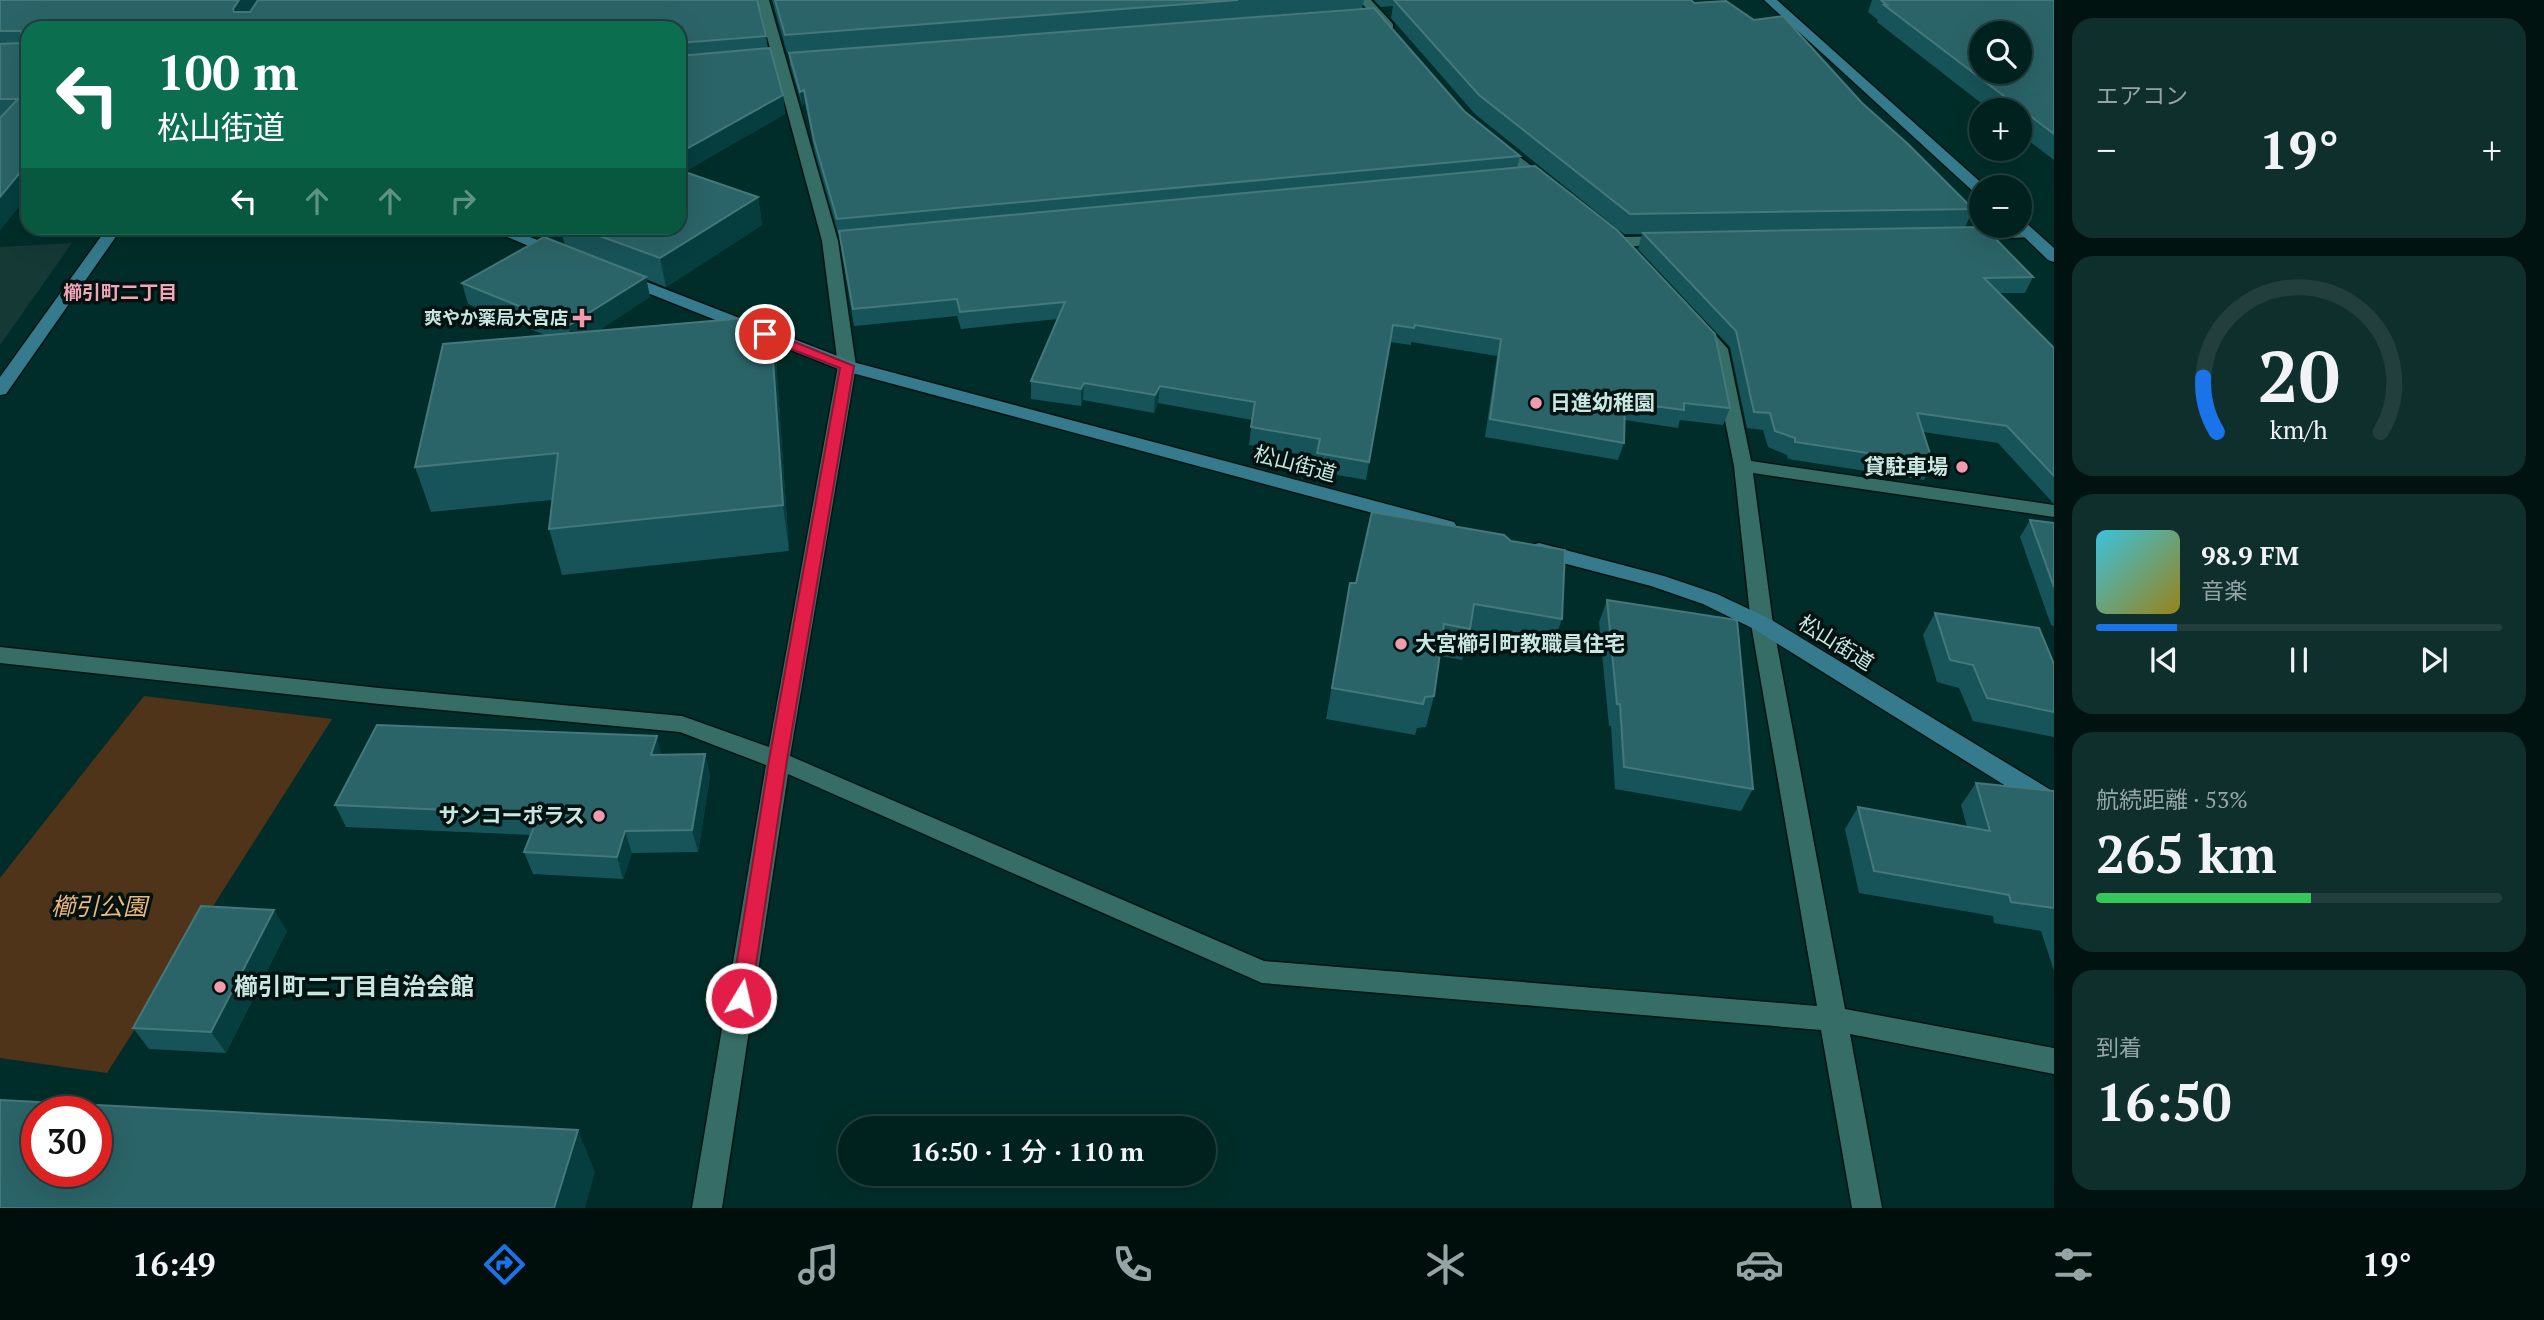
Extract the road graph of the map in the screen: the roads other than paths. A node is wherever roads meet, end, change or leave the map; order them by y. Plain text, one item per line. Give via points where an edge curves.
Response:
1 (763, 0) edge
2 (1770, 0) edge
3 (1373, 10) edge
4 (1403, 44) edge
5 (1478, 127) edge
6 (1534, 174) junction
7 (1507, 177) edge
8 (1969, 180) edge
9 (1566, 200) edge
10 (1969, 234) edge
11 (109, 235) edge
12 (512, 235) edge
13 (1946, 236) edge
14 (2032, 237) edge
15 (1687, 241) edge
16 (2054, 257) edge
17 (571, 258) edge
18 (1637, 262) edge
19 (597, 268) edge
20 (1682, 310) edge
21 (847, 366) junction
22 (0, 390) edge
23 (1743, 466) junction
24 (2054, 510) edge
25 (1472, 533) edge
26 (1525, 547) edge
27 (1762, 624) junction
28 (0, 655) edge
29 (778, 760) junction
30 (2054, 804) edge
31 (1832, 1018) junction
32 (2054, 1060) edge
33 (707, 1208) edge
34 (1867, 1208) edge

1 - 21 street via 836,241
2 - 8 main road
3 - 4 street
5 - 6 street
6 - 7 street
6 - 9 street
10 - 13 street
11 - 22 main road
12 - 17 main road
14 - 16 main road
15 - 18 street via 1614,238
19 - 21 main road, 松山街道
20 - 23 street via 1719,349
21 - 25 main road, 松山街道
21 - 29 street
23 - 24 street
23 - 27 street
26 - 27 main road, 松山街道 via 1657,580 1710,598
27 - 30 main road, 松山街道
27 - 31 street
28 - 29 street via 682,724
29 - 31 street via 1262,972
29 - 33 street
31 - 32 street
31 - 34 street

